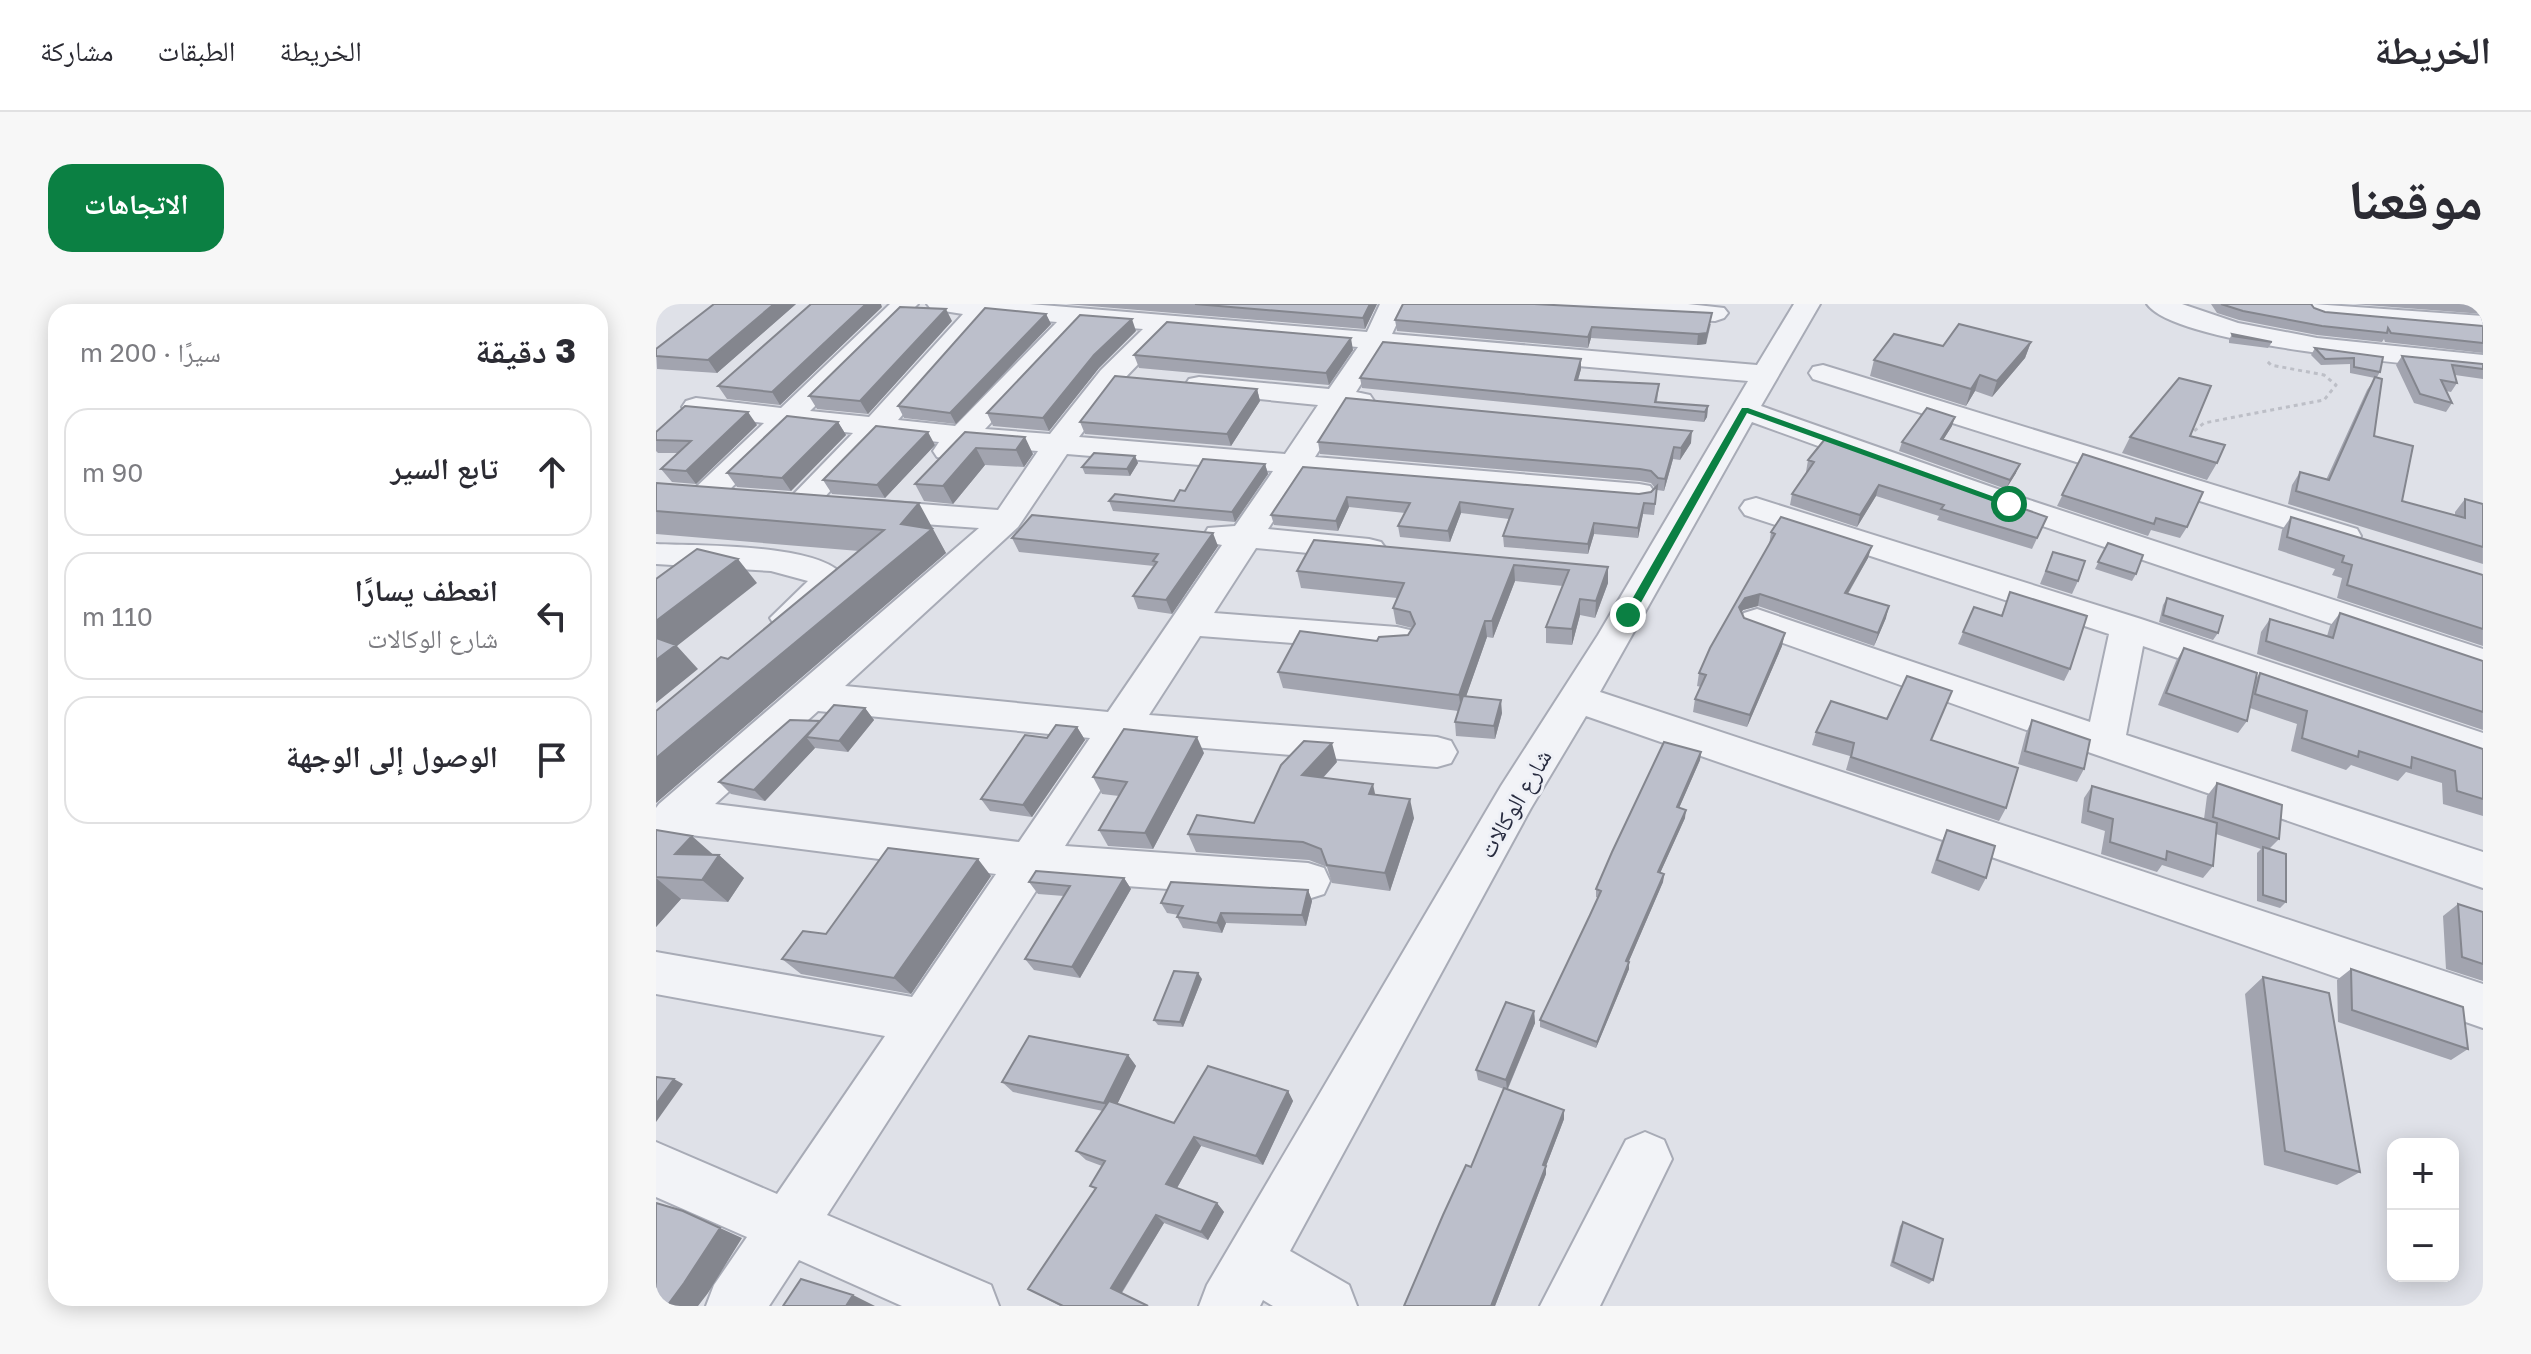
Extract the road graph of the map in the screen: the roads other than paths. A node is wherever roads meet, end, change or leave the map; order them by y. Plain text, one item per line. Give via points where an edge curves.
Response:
1 (905, 304) edge
2 (940, 304) edge
3 (1535, 304) edge
4 (1807, 304) edge
5 (2249, 304) edge
6 (985, 305) edge
7 (2176, 307) edge
8 (2319, 307) edge
9 (1715, 313) edge
10 (1077, 316) junction
11 (1164, 322) junction
12 (1385, 322) edge
13 (2483, 324) edge
14 (2260, 336) junction
15 (2334, 346) junction
16 (2483, 363) edge
17 (1823, 373) dead end
18 (1767, 374) junction
19 (1111, 376) junction
20 (1141, 379) edge
21 (1170, 382) edge
22 (720, 386) edge
23 (1335, 399) junction
24 (1382, 403) edge
25 (1745, 410) junction
26 (785, 418) junction
27 (875, 428) junction
28 (962, 436) junction
29 (1058, 444) junction
30 (1292, 465) junction
31 (932, 469) edge
32 (1639, 493) edge
33 (800, 504) junction
34 (1756, 508) dead end
35 (1021, 517) junction
36 (1182, 531) edge
37 (1244, 537) junction
38 (2377, 546) edge
39 (1400, 552) edge
40 (656, 554) edge
41 (710, 558) junction
42 (667, 590) edge
43 (1757, 621) edge
44 (1188, 623) junction
45 (2128, 628) junction
46 (1397, 639) edge
47 (761, 641) edge
48 (2483, 662) edge
49 (806, 696) junction
50 (1576, 698) junction
51 (1119, 727) junction
52 (2105, 743) junction
53 (2483, 748) edge
54 (1437, 752) dead end
55 (665, 824) edge
56 (1030, 861) junction
57 (2483, 870) edge
58 (1308, 881) dead end
59 (656, 973) edge
60 (2483, 1006) edge
61 (924, 1021) junction
62 (1645, 1159) dead end
63 (656, 1169) edge
64 (787, 1228) junction
65 (1242, 1284) edge
66 (735, 1306) edge
67 (970, 1306) edge
68 (1328, 1306) edge
69 (1569, 1306) edge

1 - 26 street
2 - 6 street
3 - 9 street
4 - 18 street, شارع الوكالات
5 - 14 street
6 - 10 street
6 - 27 street
7 - 14 street
8 - 13 street
8 - 15 street
10 - 11 street
10 - 28 street
11 - 12 street
11 - 19 street
12 - 18 street
12 - 23 street
14 - 15 street
15 - 16 street
17 - 38 street
18 - 25 street, شارع الوكالات
19 - 20 street
19 - 29 street
21 - 23 street
22 - 26 street via 696,407
23 - 24 street
23 - 30 street
25 - 48 street
25 - 50 street, شارع الوكالات
26 - 27 street
26 - 33 street via 693,496
27 - 28 street
27 - 33 street
28 - 29 street
28 - 31 street
29 - 30 street
29 - 35 street
30 - 32 street
30 - 37 street
33 - 35 street via 902,502
34 - 45 street
35 - 49 street
36 - 37 street
37 - 39 street
37 - 44 street
40 - 41 street
41 - 42 street
41 - 47 street via 788,563 818,568 827,577 819,592
43 - 52 street
44 - 46 street
44 - 51 street
45 - 52 street
45 - 53 street
49 - 51 street
49 - 55 street
50 - 60 street
50 - 65 street, شارع الوكالات
51 - 54 street
51 - 56 street
52 - 57 street
55 - 56 street
56 - 58 street
56 - 61 street
59 - 61 street
61 - 64 street
62 - 69 street
63 - 64 street
64 - 66 street
64 - 67 street
65 - 68 street

